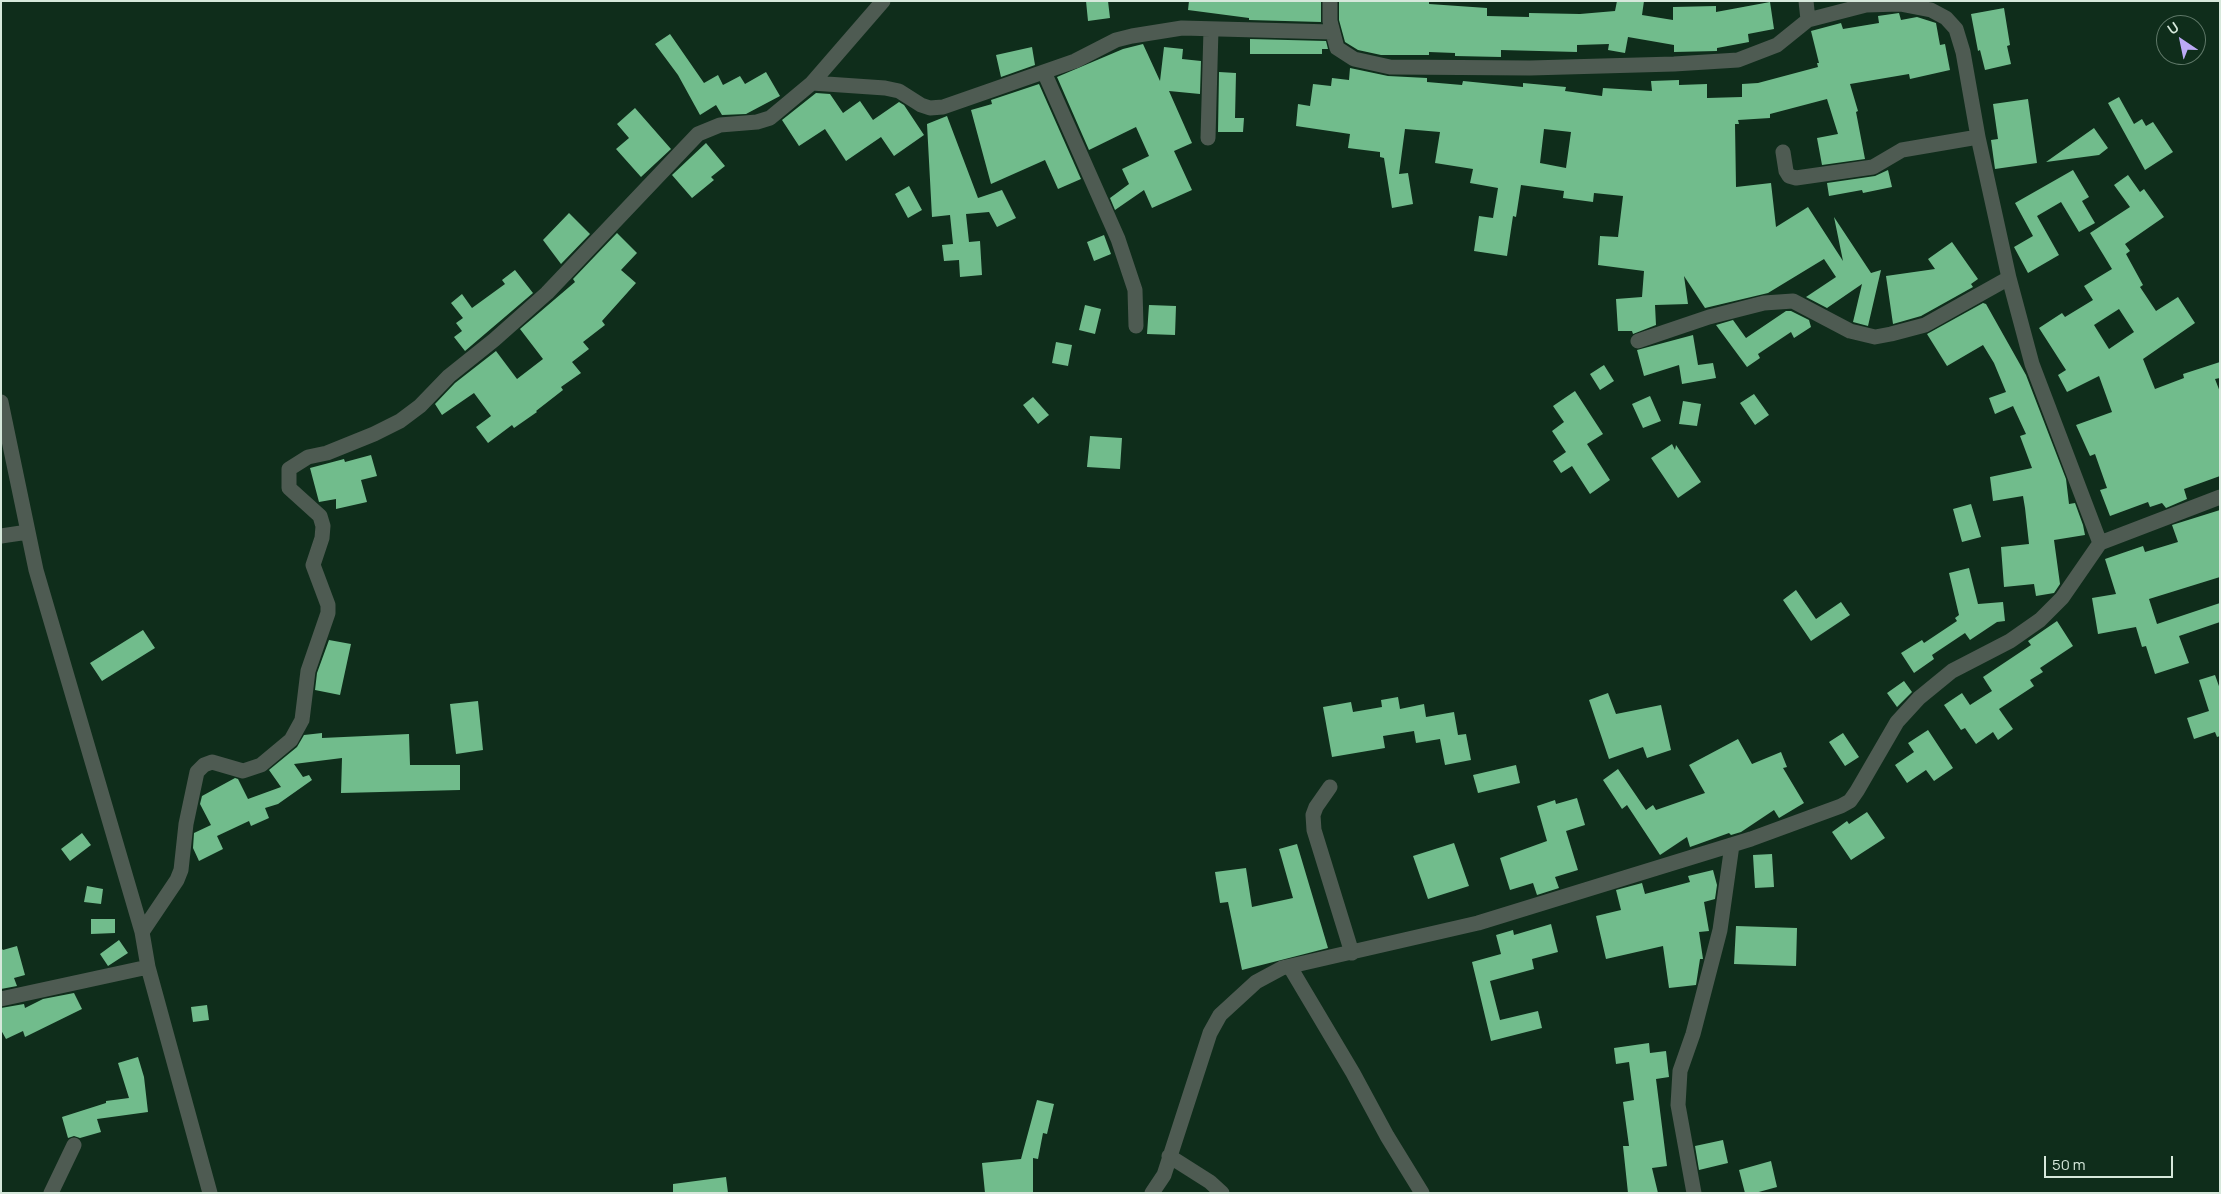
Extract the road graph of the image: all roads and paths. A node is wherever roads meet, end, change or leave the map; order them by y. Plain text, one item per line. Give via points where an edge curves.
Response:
1 (883, 1) edge
2 (1330, 1) edge
3 (1806, 1) edge
4 (1808, 20) junction
5 (1211, 28) junction
6 (1332, 32) junction
7 (1044, 72) junction
8 (812, 83) junction
9 (1978, 137) junction
10 (1208, 138) dead end
11 (1783, 152) dead end
12 (2009, 278) junction
13 (1136, 326) dead end
14 (1638, 341) dead end
15 (1, 402) edge
16 (2220, 496) edge
17 (28, 532) junction
18 (1, 536) edge
19 (2100, 543) junction
20 (1330, 787) dead end
21 (1732, 845) junction
22 (142, 932) junction
23 (1352, 953) junction
24 (148, 967) junction
25 (1290, 967) junction
26 (1, 999) edge
27 (74, 1146) dead end
28 (1169, 1156) junction
29 (51, 1193) edge
30 (210, 1193) edge
31 (1152, 1193) edge
32 (1222, 1193) edge
33 (1422, 1193) edge
34 (1694, 1193) edge

1 - 8 street
2 - 6 street
3 - 4 street
4 - 6 street via 1777,44 1738,60 1530,68 1390,67 1344,55 1337,48
4 - 9 street via 1866,5 1900,4 1931,10 1946,18 1956,29 1964,52
5 - 6 street
5 - 7 street via 1182,28 1116,40
5 - 10 street
7 - 8 street via 943,107 930,108 899,91 885,88
7 - 13 street via 1118,239 1135,290
8 - 22 street via 770,118 720,126 698,134 547,293 400,421 359,442 308,457 289,469 290,488 320,516 323,526 313,565 328,605 308,670 302,720 291,740 261,766 243,771 212,762 197,772 179,875
9 - 11 street via 1902,150 1873,167 1796,178 1786,171
9 - 12 street
12 - 14 street via 1925,325 1891,334 1875,336 1850,331 1793,301 1709,317
12 - 19 street via 2032,364
15 - 17 street
16 - 19 street
17 - 18 street
17 - 22 street via 36,570
19 - 21 street via 2062,598 2040,620 2010,641 1952,670 1919,698 1897,722 1850,801
20 - 23 street via 1313,815 1314,830
21 - 23 street via 1478,923
21 - 34 street via 1720,930 1680,1071 1678,1105
22 - 24 street
23 - 25 street
24 - 26 street
24 - 30 street
25 - 28 street via 1256,982 1220,1015 1210,1032
25 - 33 street
27 - 29 street
28 - 31 street via 1164,1175
28 - 32 street

